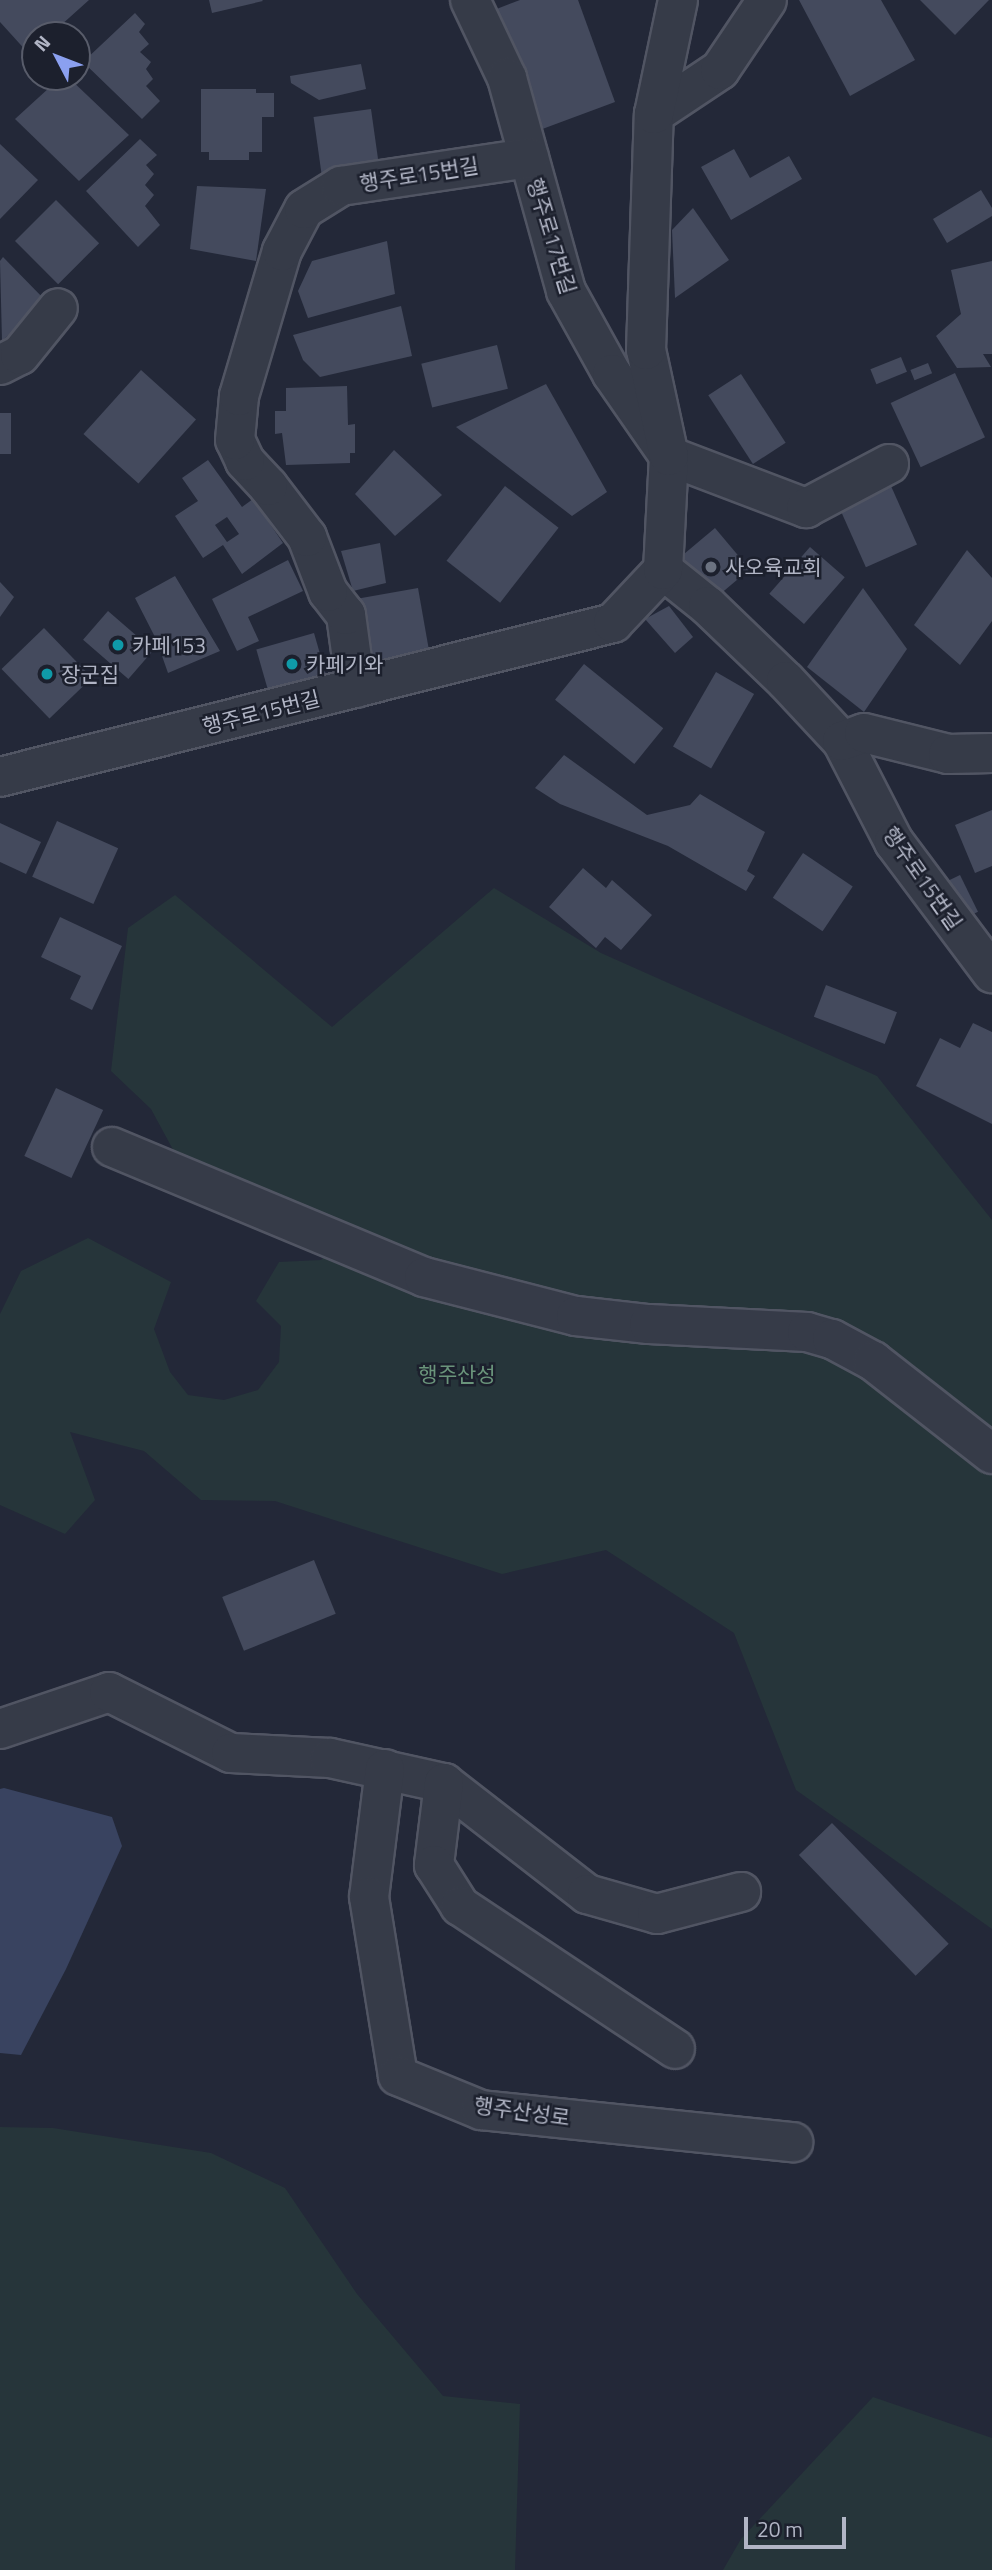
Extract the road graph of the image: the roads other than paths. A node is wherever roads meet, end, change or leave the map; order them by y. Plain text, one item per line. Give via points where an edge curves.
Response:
1 (470, 0) edge
2 (678, 0) edge
3 (767, 0) edge
4 (654, 114) junction
5 (529, 158) junction
6 (58, 308) dead end
7 (0, 365) edge
8 (670, 456) junction
9 (889, 464) dead end
10 (663, 570) junction
11 (356, 688) junction
12 (842, 741) junction
13 (992, 753) edge
14 (0, 777) edge
15 (992, 973) edge
16 (112, 1147) dead end
17 (992, 1454) edge
18 (0, 1729) edge
19 (385, 1769) junction
20 (444, 1783) junction
21 (741, 1892) dead end
22 (674, 2049) dead end
23 (793, 2142) dead end

1 - 5 street, 행주로17번길 via 507,78
2 - 4 street
3 - 4 street via 720,71
4 - 8 street via 646,350
5 - 8 street, 행주로17번길 via 566,291 612,374
5 - 11 street, 행주로15번길 via 341,186 304,209 282,251 239,396 235,440 245,461 307,537 328,592 346,615
6 - 7 street via 20,355
8 - 9 street via 806,508
8 - 10 street
10 - 11 street, 행주로15번길 via 613,623
10 - 12 street, 행주로15번길 via 757,652
11 - 14 street, 행주로15번길
12 - 13 street via 864,733 948,754
12 - 15 street, 행주로15번길 via 894,842
16 - 17 street via 424,1277 576,1316 807,1332 832,1339 873,1361
18 - 19 street via 109,1692 231,1753 330,1758
19 - 20 street
19 - 23 street, 행주산성로 via 369,1897 398,2077 481,2110
20 - 21 street via 587,1894 657,1914
20 - 22 street via 434,1865 460,1906

